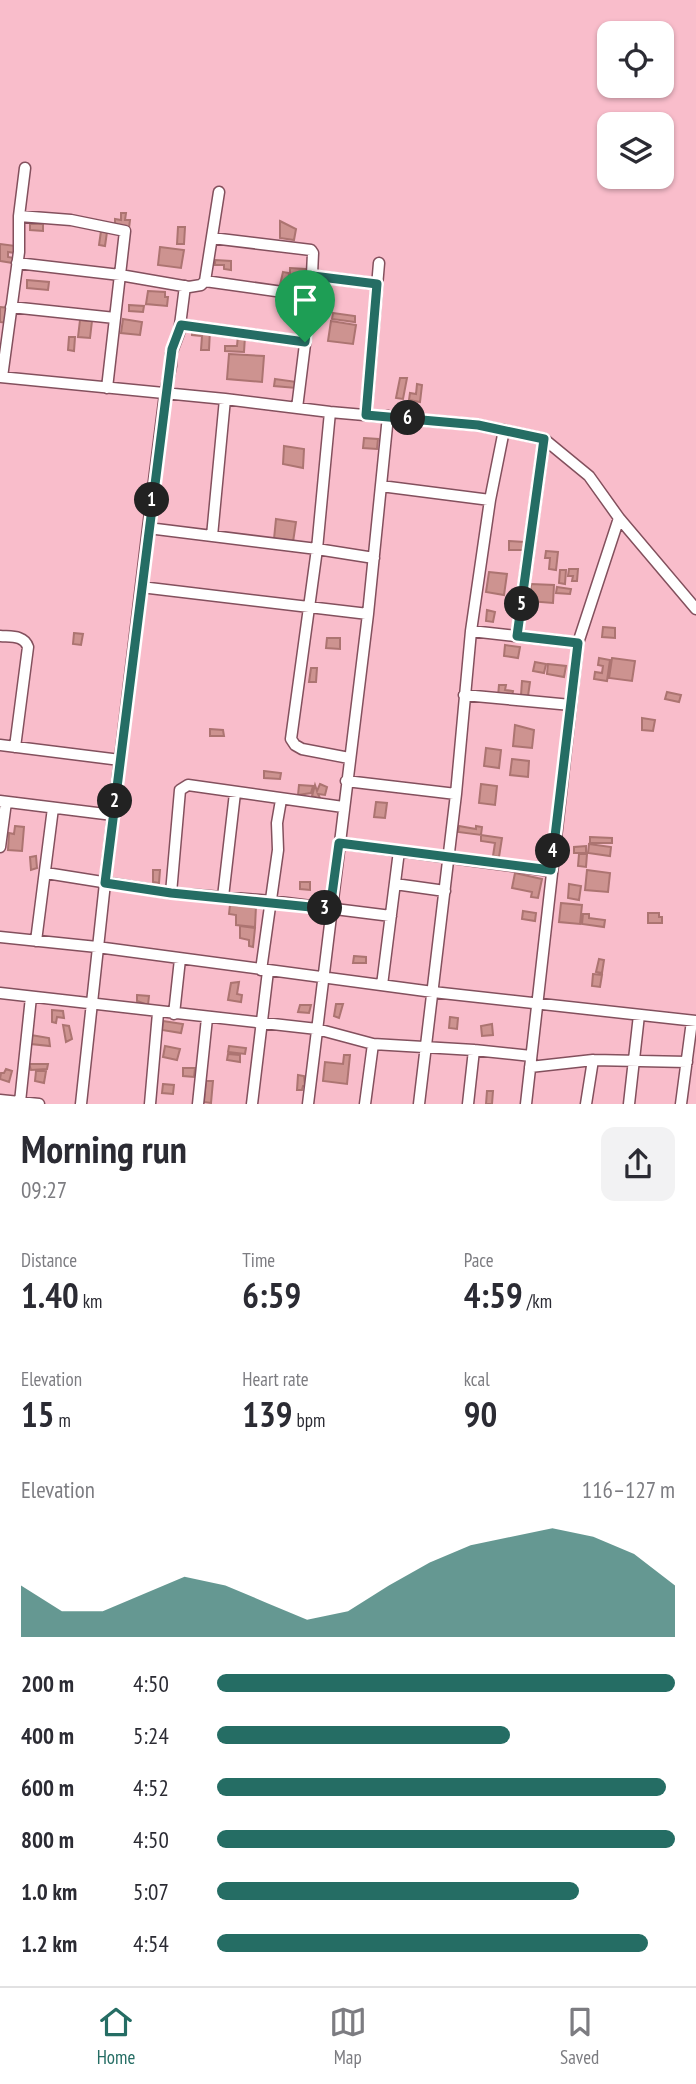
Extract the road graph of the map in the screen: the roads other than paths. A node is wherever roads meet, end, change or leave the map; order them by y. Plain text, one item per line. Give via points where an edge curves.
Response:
1 (25, 167) dead end
2 (219, 191) dead end
3 (19, 216) junction
4 (212, 238) junction
5 (17, 262) junction
6 (379, 263) dead end
7 (120, 275) junction
8 (313, 276) junction
9 (205, 281) junction
10 (377, 284) junction
11 (186, 286) junction
12 (311, 296) junction
13 (11, 307) junction
14 (115, 318) junction
15 (181, 325) junction
16 (305, 342) junction
17 (1, 377) edge
18 (107, 388) junction
19 (165, 394) junction
20 (225, 399) junction
21 (297, 408) junction
22 (330, 412) junction
23 (366, 415) junction
24 (388, 416) junction
25 (504, 430) junction
26 (544, 439) junction
27 (381, 486) junction
28 (490, 500) junction
29 (620, 518) junction
30 (148, 528) junction
31 (212, 536) junction
32 (317, 549) junction
33 (374, 558) junction
34 (141, 587) junction
35 (308, 607) junction
36 (696, 609) edge
37 (368, 614) junction
38 (471, 631) junction
39 (0, 636) edge
40 (517, 636) junction
41 (578, 643) junction
42 (464, 695) junction
43 (571, 705) junction
44 (0, 745) edge
45 (15, 747) junction
46 (349, 758) junction
47 (120, 760) junction
48 (346, 781) junction
49 (235, 793) junction
50 (457, 794) junction
51 (281, 800) junction
52 (3, 802) edge
53 (343, 807) junction
54 (53, 808) junction
55 (113, 815) junction
56 (339, 843) junction
57 (0, 847) edge
58 (399, 850) junction
59 (449, 857) junction
60 (551, 870) junction
61 (46, 873) junction
62 (105, 883) junction
63 (394, 884) junction
64 (445, 891) junction
65 (171, 893) junction
66 (223, 897) junction
67 (271, 901) junction
68 (330, 909) junction
69 (391, 916) junction
70 (0, 937) edge
71 (36, 941) junction
72 (97, 947) junction
73 (180, 959) junction
74 (265, 970) junction
75 (322, 978) junction
76 (382, 985) junction
77 (433, 992) junction
78 (0, 993) edge
79 (31, 997) junction
80 (91, 1004) junction
81 (537, 1004) junction
82 (158, 1013) junction
83 (174, 1014) junction
84 (639, 1015) junction
85 (207, 1018) junction
86 (694, 1021) edge
87 (262, 1024) junction
88 (317, 1029) junction
89 (373, 1044) junction
90 (426, 1048) junction
91 (474, 1050) junction
92 (593, 1060) junction
93 (635, 1061) junction
94 (531, 1062) junction
95 (687, 1062) junction
96 (0, 1100) edge
97 (20, 1102) junction
98 (38, 1104) edge
99 (81, 1104) edge
100 (150, 1104) edge
101 (198, 1104) edge
102 (252, 1104) edge
103 (308, 1104) edge
104 (365, 1104) edge
105 (419, 1104) edge
106 (468, 1104) edge
107 (526, 1104) edge
108 (586, 1104) edge
109 (629, 1104) edge
110 (681, 1104) edge

1 - 3 street
2 - 4 street
3 - 5 street
3 - 7 street via 123,229
4 - 8 street via 311,250
4 - 9 street
5 - 7 street
5 - 13 street
6 - 10 street
7 - 11 street
7 - 14 street
8 - 10 street
8 - 12 street
9 - 11 street via 196,287
9 - 12 street
10 - 23 street
11 - 15 street
12 - 16 street
13 - 14 street
13 - 17 street
14 - 18 street
15 - 16 street
15 - 19 street
16 - 21 street
17 - 18 street
18 - 19 street
19 - 20 street
19 - 30 street
20 - 21 street
20 - 31 street
21 - 22 street
22 - 23 street
22 - 32 street
23 - 24 street
24 - 25 street
24 - 27 street
25 - 26 street
25 - 28 street
26 - 29 street via 589,476
26 - 40 street
27 - 28 street
27 - 33 street
28 - 38 street
29 - 36 street
29 - 41 street
30 - 31 street
30 - 34 street
31 - 32 street
32 - 33 street
32 - 35 street
33 - 37 street
34 - 35 street
34 - 47 street
35 - 37 street
35 - 46 street via 291,739 302,749
37 - 46 street
38 - 40 street
38 - 42 street
39 - 45 street via 21,638 28,647
40 - 41 street
41 - 43 street
42 - 43 street
42 - 50 street
43 - 60 street
44 - 45 street
45 - 47 street
46 - 48 street
47 - 55 street
48 - 50 street
48 - 53 street
49 - 51 street
49 - 65 street via 188,785 180,790
49 - 66 street
50 - 59 street
51 - 53 street
51 - 67 street
52 - 54 street
52 - 57 street
53 - 56 street
54 - 55 street
54 - 61 street
55 - 62 street
56 - 58 street
56 - 68 street
58 - 59 street
58 - 63 street
59 - 60 street
59 - 64 street
60 - 81 street
61 - 62 street
61 - 71 street
62 - 65 street
62 - 72 street
63 - 64 street
63 - 69 street
64 - 77 street
65 - 66 street
66 - 67 street
67 - 68 street
67 - 74 street
68 - 69 street
68 - 75 street
69 - 76 street
70 - 71 street
71 - 72 street
72 - 73 street
72 - 80 street
73 - 74 street
73 - 83 street
74 - 75 street
74 - 87 street
75 - 76 street
75 - 88 street
76 - 77 street
77 - 81 street
77 - 90 street
78 - 79 street
79 - 80 street
79 - 97 street
80 - 82 street
80 - 99 street
81 - 84 street
81 - 94 street
82 - 83 street
82 - 100 street
83 - 85 street
84 - 86 street
84 - 93 street
85 - 87 street
85 - 101 street
86 - 95 street
87 - 88 street
87 - 102 street
88 - 89 street
88 - 103 street
89 - 90 street
89 - 104 street
90 - 91 street
90 - 105 street
91 - 94 street
91 - 106 street
92 - 93 street
92 - 94 street
92 - 108 street
93 - 95 street
93 - 109 street
94 - 107 street
95 - 110 street
96 - 97 street
97 - 98 street

